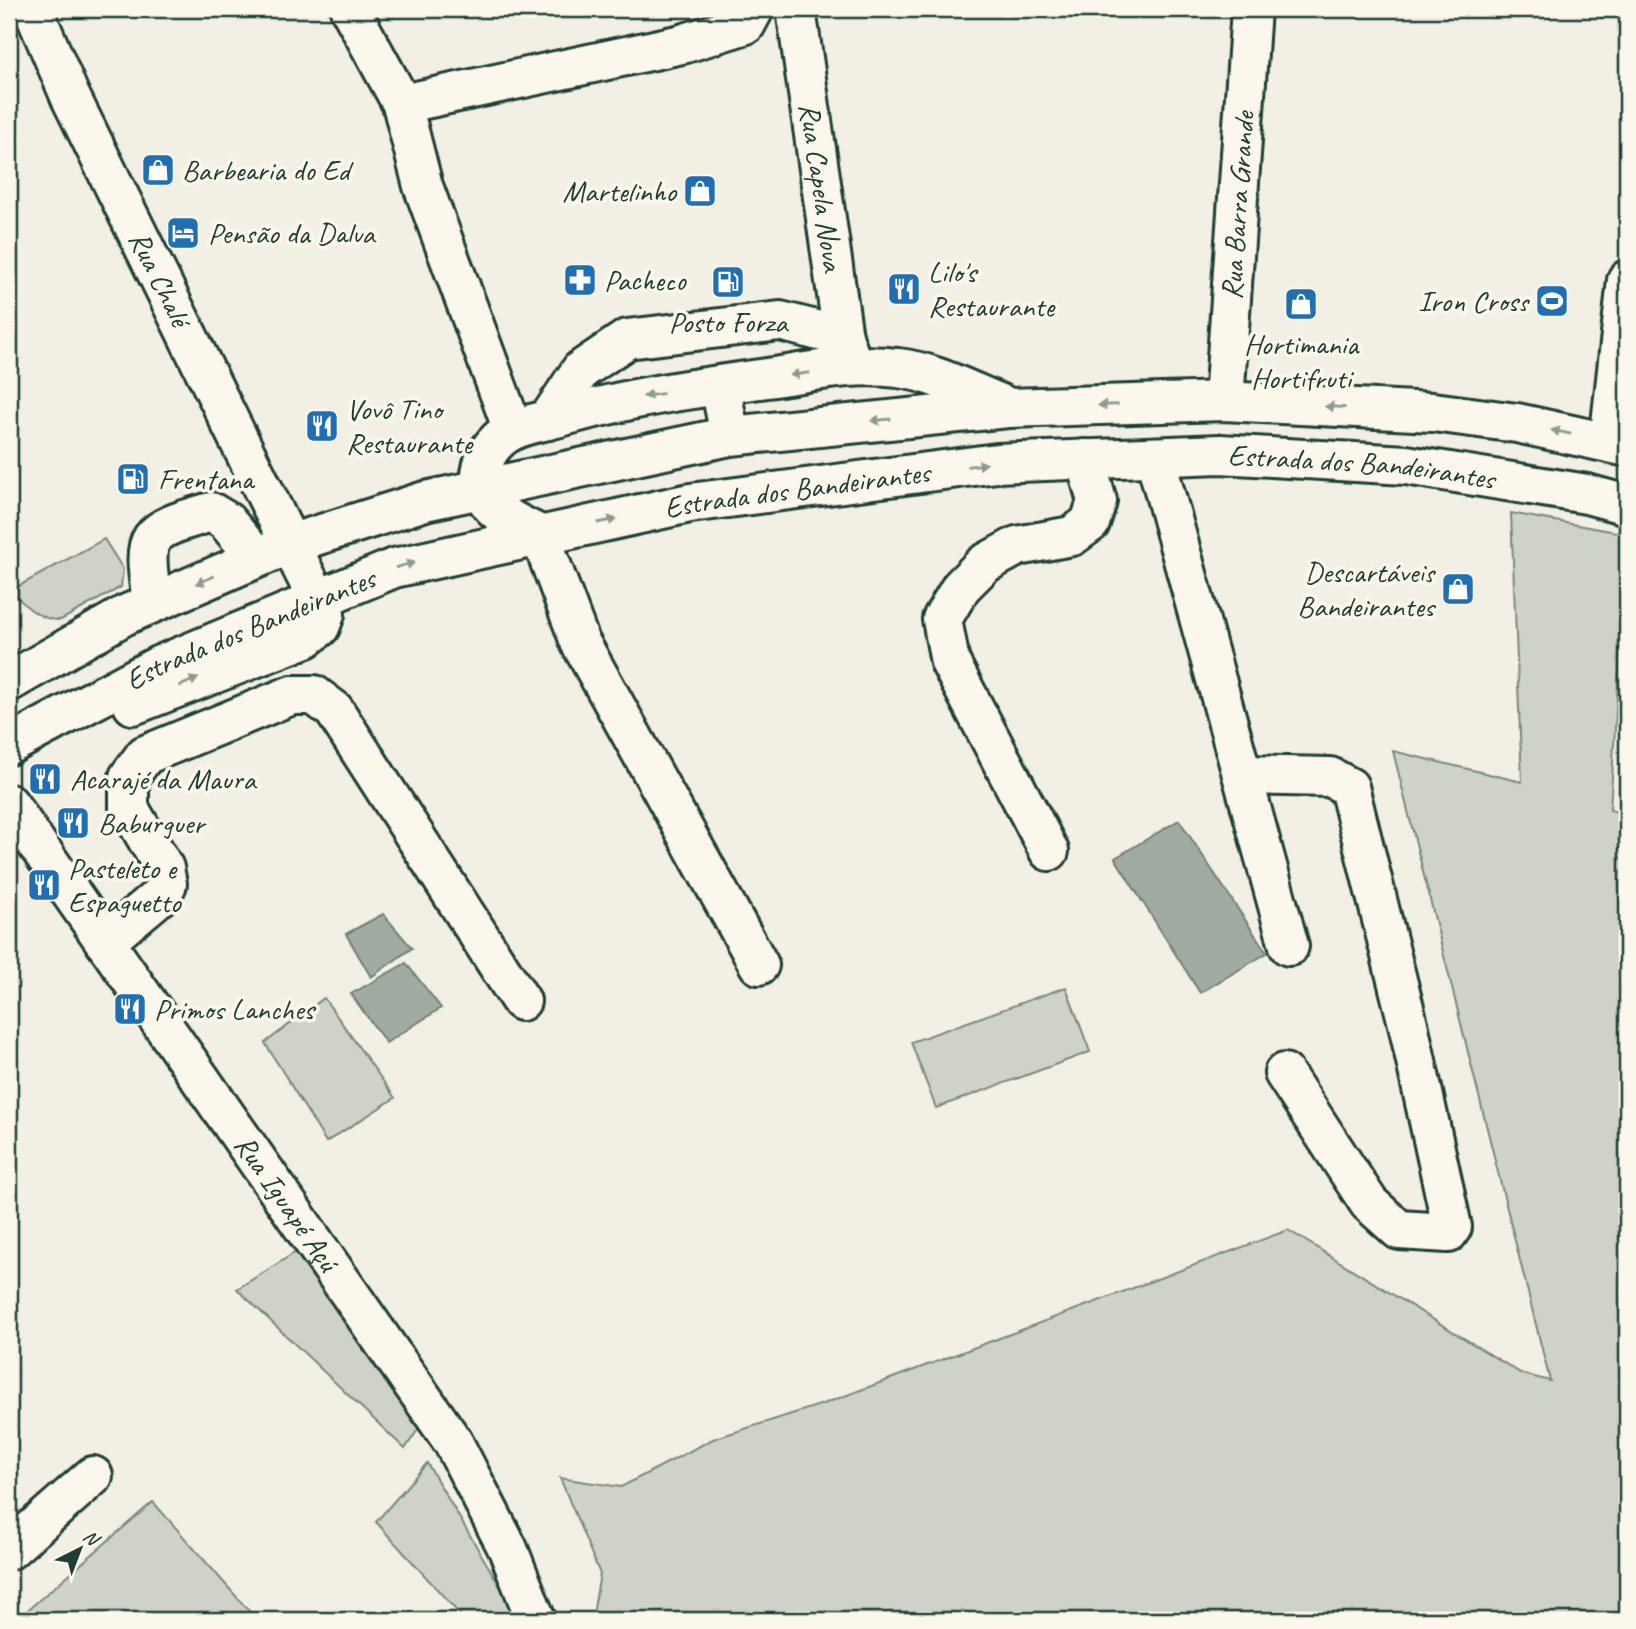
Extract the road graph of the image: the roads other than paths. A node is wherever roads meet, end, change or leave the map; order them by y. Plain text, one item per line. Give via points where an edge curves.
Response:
1 (33, 9) edge
2 (350, 9) edge
3 (754, 9) edge
4 (796, 9) edge
5 (1251, 9) edge
6 (402, 104) junction
7 (1627, 280) edge
8 (848, 352) junction
9 (720, 385) junction
10 (1224, 401) junction
11 (1008, 408) junction
12 (531, 425) junction
13 (730, 436) junction
14 (1618, 444) edge
15 (1155, 457) junction
16 (1085, 459) junction
17 (482, 487) junction
18 (1627, 505) edge
19 (540, 535) junction
20 (274, 551) junction
21 (320, 598) junction
22 (152, 603) junction
23 (9, 682) edge
24 (9, 745) edge
25 (1244, 775) junction
26 (9, 804) edge
27 (1049, 851) dead end
28 (105, 942) junction
29 (1289, 946) dead end
30 (759, 965) dead end
31 (521, 1001) dead end
32 (1284, 1073) dead end
33 (93, 1476) dead end
34 (9, 1549) edge
35 (536, 1620) edge

1 - 20 street, Rua Chalé
2 - 6 street
3 - 6 street via 746,24 682,44
4 - 8 street, Rua Capela Nova
5 - 10 street, Rua Barra Grande
6 - 12 street via 424,186
7 - 14 street
8 -> 9 street
8 - 11 street via 952,384
8 - 12 street via 780,321 627,339 581,370
9 -> 12 street via 618,401
9 - 13 street
10 -> 11 street, Estrada dos Bandeirantes
14 -> 10 street, Estrada dos Bandeirantes via 1433,412
11 -> 13 street, Estrada dos Bandeirantes
12 - 17 street via 495,443 486,454 480,473
13 - 17 street, Estrada dos Bandeirantes
15 - 16 street, Estrada dos Bandeirantes
15 - 18 street, Estrada dos Bandeirantes via 1220,454 1406,465 1587,494
15 - 25 street
19 -> 16 street, Estrada dos Bandeirantes via 690,503 997,463
16 - 27 street via 1097,501 1090,523 1072,536 1017,546 984,564 961,587 943,619 950,663
17 - 19 street via 492,506
17 - 20 street, Estrada dos Bandeirantes
21 -> 19 street, Estrada dos Bandeirantes via 394,568
19 - 30 street via 580,642
20 - 21 street
20 -> 22 street, Estrada dos Bandeirantes
20 - 22 street via 211,512 173,523 155,534 145,551
24 -> 21 street, Estrada dos Bandeirantes via 160,665
22 - 23 street, Estrada dos Bandeirantes
25 - 29 street
25 - 32 street via 1330,777 1349,788 1408,1024 1452,1227 1448,1233 1399,1230 1369,1203
26 - 28 street, Rua Iguapé Açú
28 - 31 street via 162,894 167,884 164,868 129,808 129,777 145,755 292,695 314,695 334,710
28 - 35 street, Rua Iguapé Açú via 453,1442 508,1549
33 - 34 street

